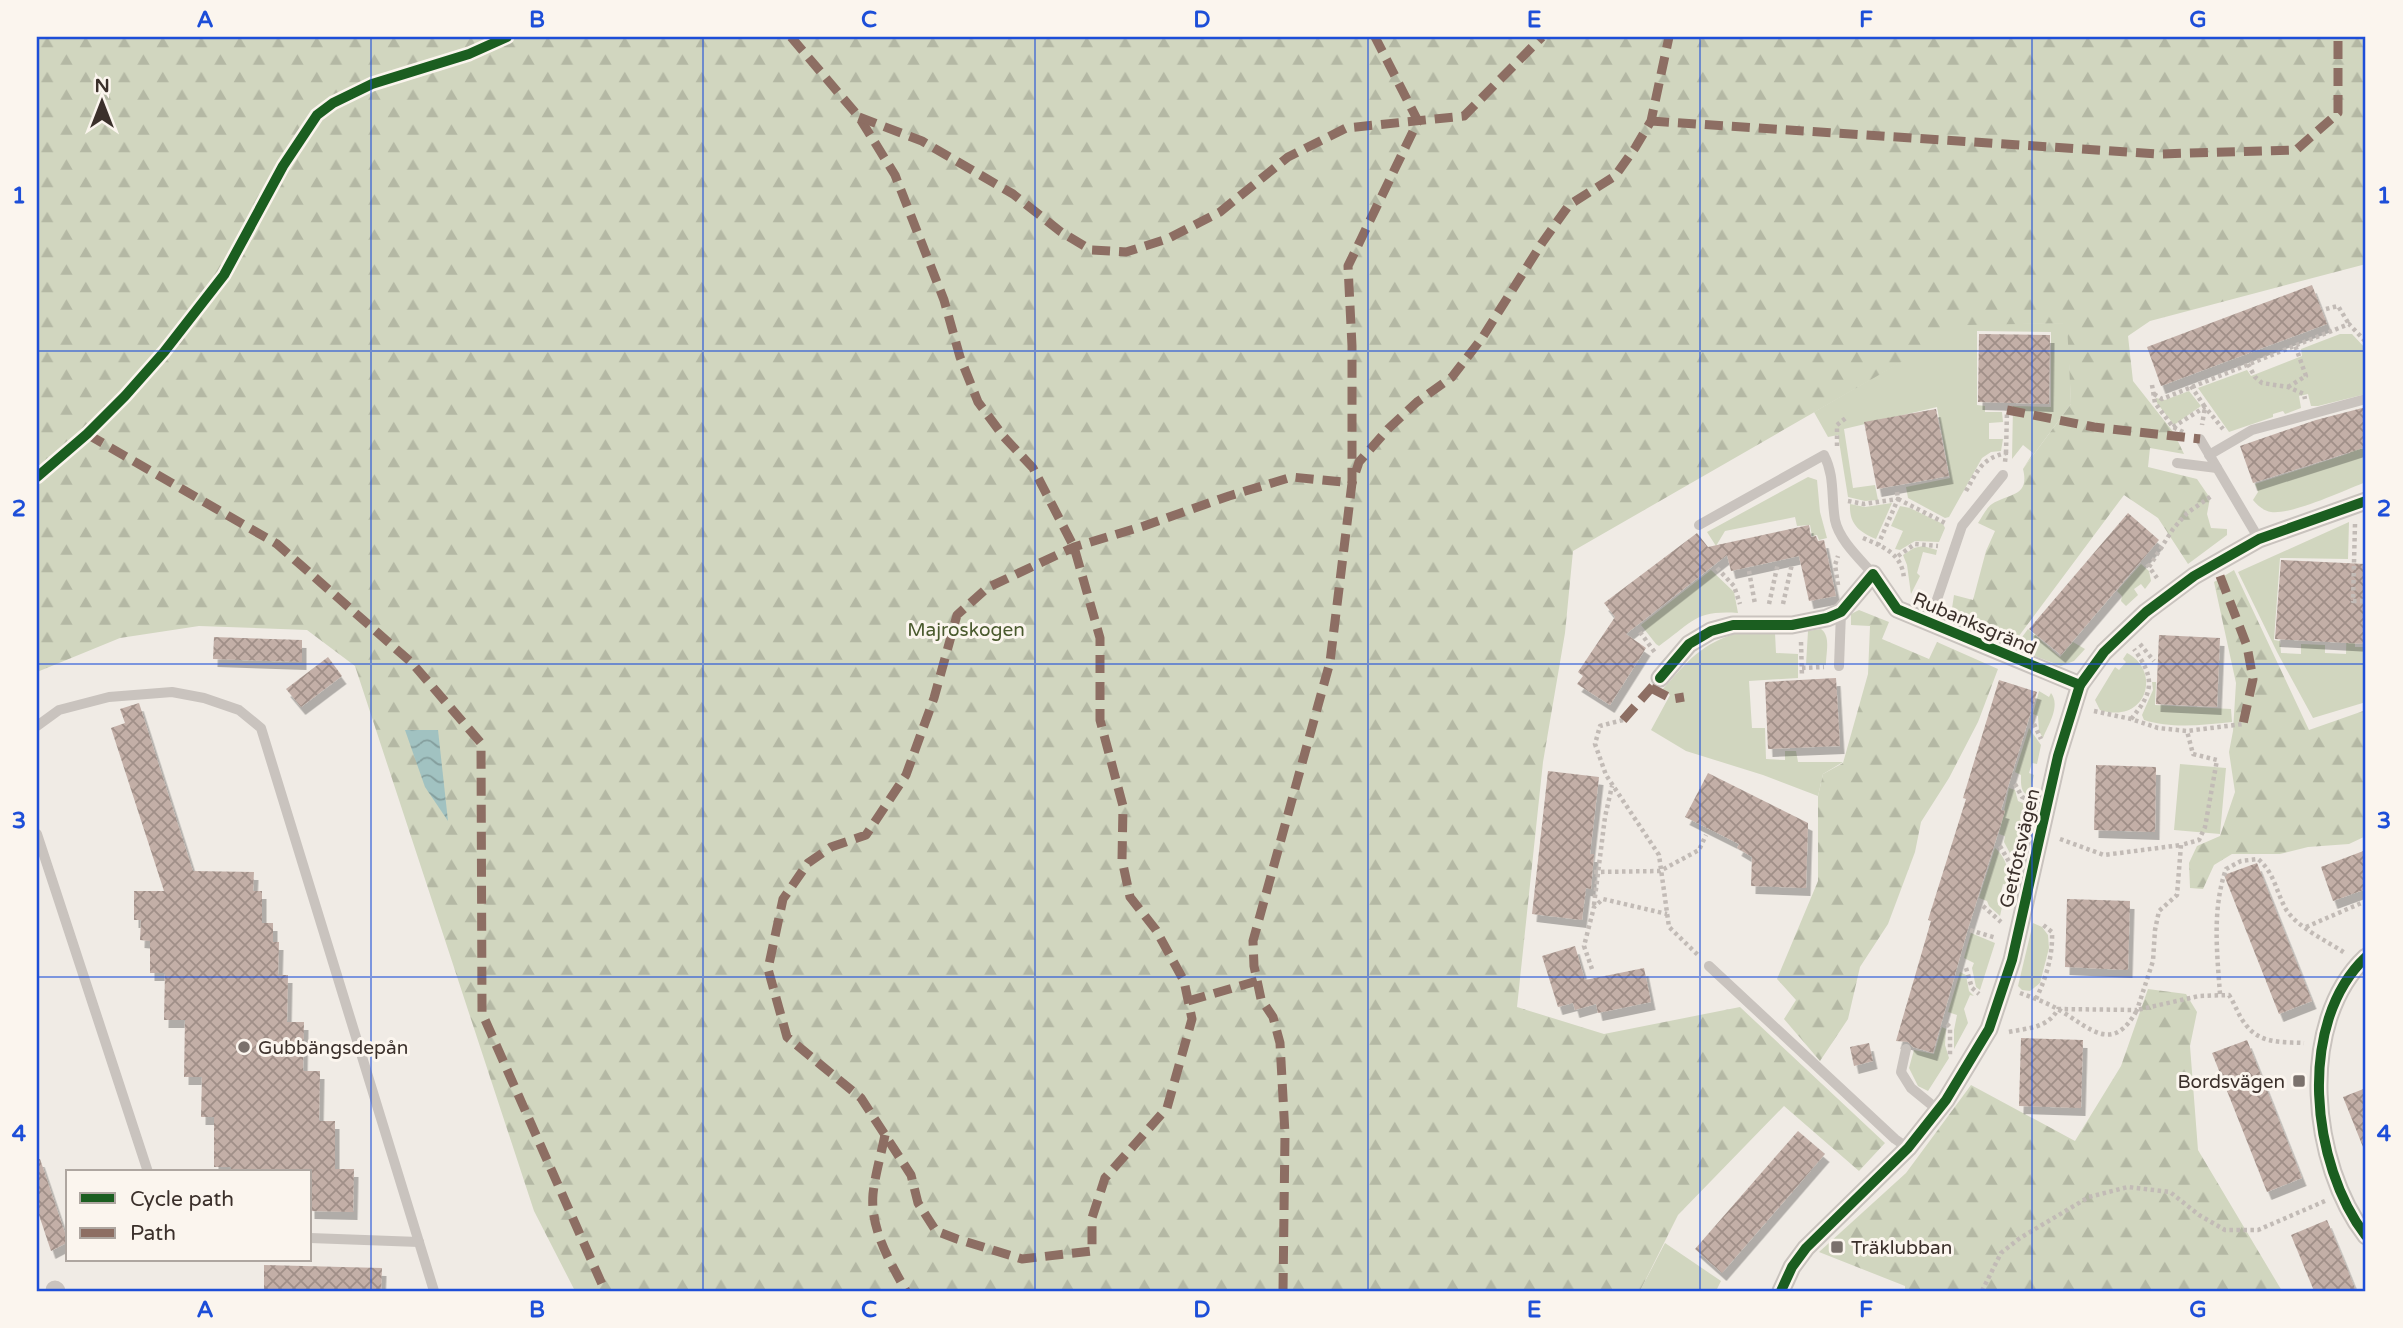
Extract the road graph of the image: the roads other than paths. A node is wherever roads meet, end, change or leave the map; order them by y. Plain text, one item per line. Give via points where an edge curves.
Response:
1 (2366, 399) edge
2 (2200, 439) road end
3 (2209, 455) junction
4 (2177, 463) dead end
5 (2217, 468) junction
6 (2003, 475) dead end
7 (2361, 509) edge
8 (1699, 525) dead end
9 (2259, 540) junction
10 (1873, 574) junction
11 (1841, 612) junction
12 (1929, 623) junction
13 (1839, 666) dead end
14 (1660, 678) dead end
15 (2080, 685) junction
16 (37, 726) edge
17 (37, 834) edge
18 (2363, 960) edge
19 (1709, 966) road end
20 (1906, 1049) dead end
21 (1938, 1110) junction
22 (1908, 1148) junction
23 (147, 1170) edge
24 (2366, 1236) edge
25 (312, 1238) edge
26 (419, 1242) junction
27 (434, 1291) edge
28 (1781, 1291) edge

1 - 3 lane via 2252,430
2 - 3 lane
3 - 5 lane
4 - 5 lane
5 - 9 lane
6 - 12 lane, Rubanksgränd via 1962,526
7 - 9 street, Getfotsvägen
8 - 10 lane via 1824,455 1834,486 1836,522
9 - 15 street, Getfotsvägen via 2194,576 2146,611 2104,652
10 - 11 street
10 - 12 street, Rubanksgränd via 1897,609
11 - 13 lane
11 - 14 street via 1801,623 1733,625 1711,631 1689,644
12 - 15 street, Rubanksgränd
15 - 21 street, Getfotsvägen via 2058,756 2012,960 1995,985 1989,1029
16 - 26 lane via 59,710 109,697 172,692 239,710 261,728
17 - 23 lane
18 - 24 street via 2346,979 2327,1023 2320,1093 2329,1159 2341,1194
19 - 22 lane
20 - 21 lane via 1901,1072 1911,1088
21 - 22 street, Getfotsvägen
22 - 28 street, Getfotsvägen via 1806,1248
25 - 26 lane
26 - 27 lane

